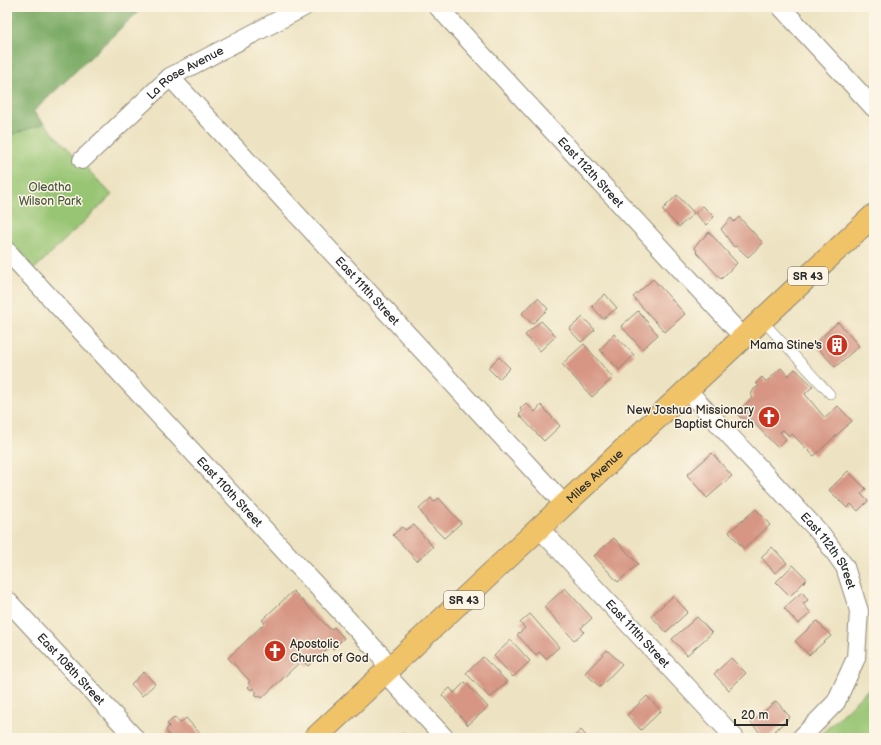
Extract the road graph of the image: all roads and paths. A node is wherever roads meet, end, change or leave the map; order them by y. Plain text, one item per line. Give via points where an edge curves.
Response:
1 (304, 7) edge
2 (438, 7) edge
3 (781, 7) edge
4 (170, 77) junction
5 (874, 108) edge
6 (82, 160) dead end
7 (874, 215) edge
8 (7, 251) edge
9 (762, 320) junction
10 (743, 337) junction
11 (687, 390) junction
12 (830, 394) dead end
13 (565, 505) junction
14 (540, 529) junction
15 (7, 600) edge
16 (388, 671) junction
17 (135, 738) edge
18 (315, 738) edge
19 (446, 738) edge
20 (734, 738) edge
21 (801, 738) edge

1 - 4 street, La Rose Avenue
2 - 10 street, East 112th Street
3 - 5 street
4 - 6 street, La Rose Avenue
4 - 13 street, East 111th Street
7 - 9 main road, Miles Avenue / SR 43
8 - 16 street, East 110th Street via 381,655
9 - 10 main road, Miles Avenue / SR 43
9 - 12 lane
10 - 11 main road, Miles Avenue / SR 43
11 - 13 main road, Miles Avenue / SR 43
11 - 21 street, East 112th Street via 822,535 845,567 859,611 856,658 836,702
13 - 14 main road, Miles Avenue / SR 43
14 - 16 main road, Miles Avenue / SR 43
14 - 20 street, East 111th Street
15 - 17 street, East 108th Street
16 - 18 main road, Miles Avenue / SR 43
16 - 19 street, East 110th Street via 393,682

